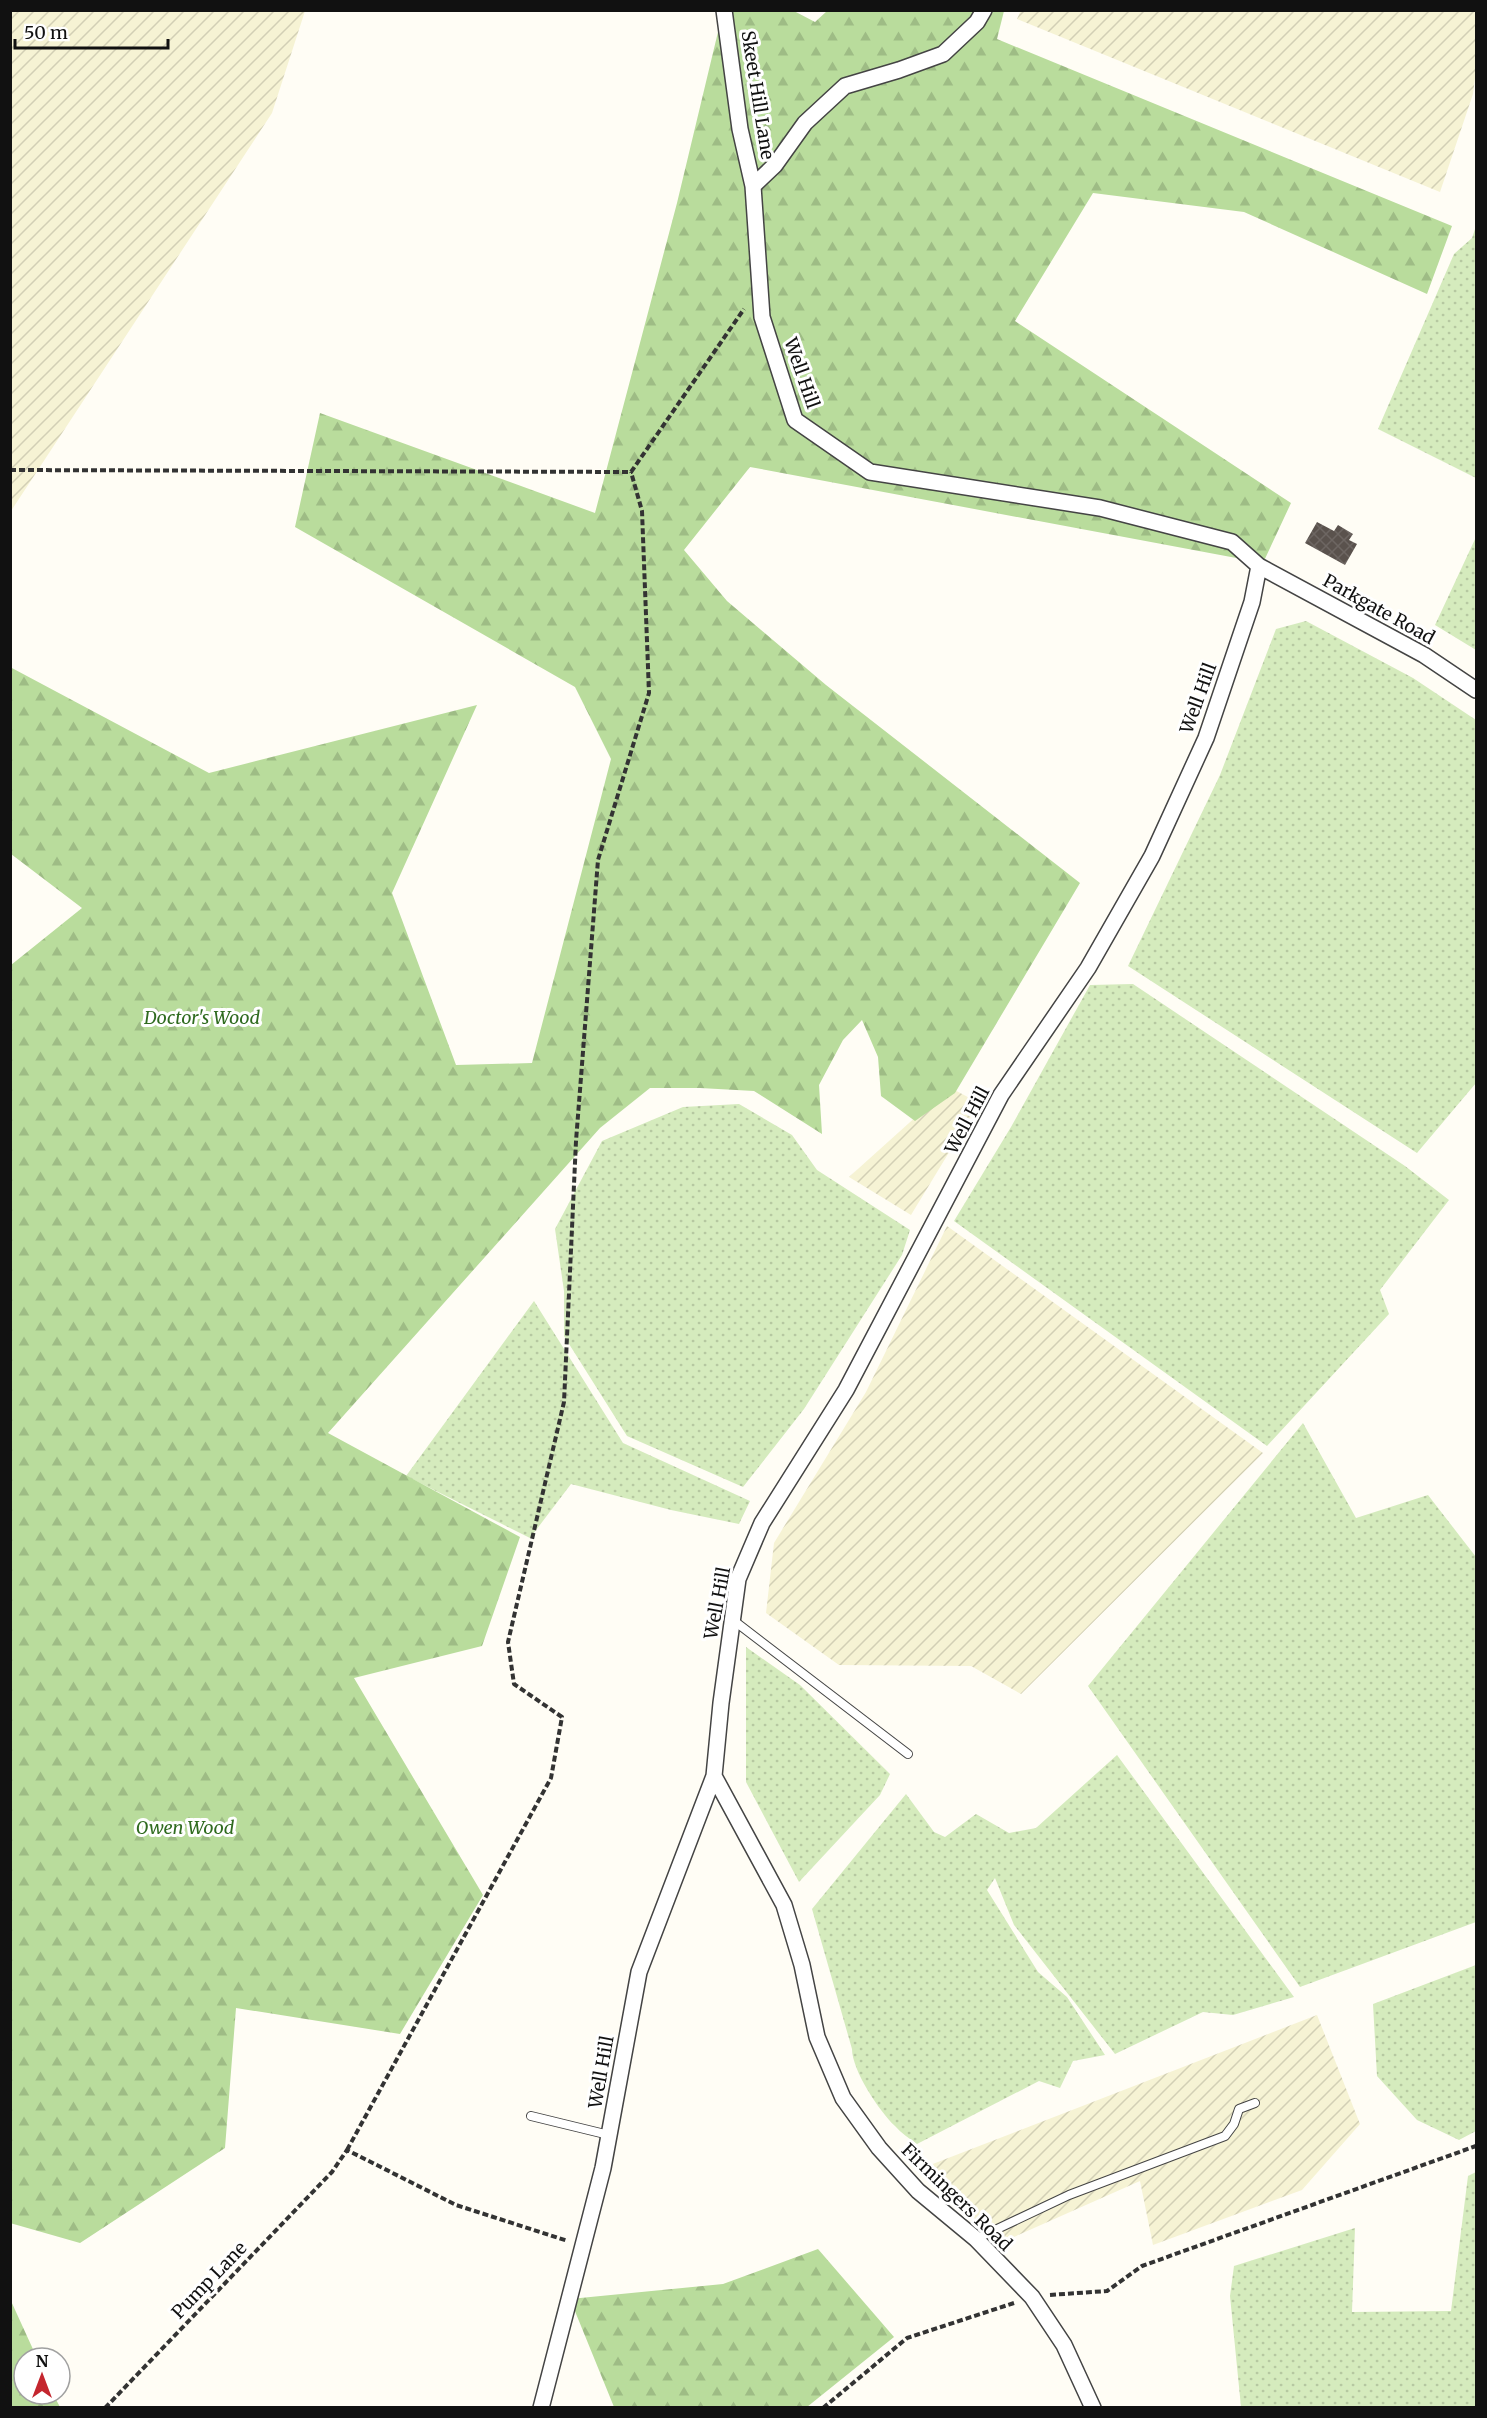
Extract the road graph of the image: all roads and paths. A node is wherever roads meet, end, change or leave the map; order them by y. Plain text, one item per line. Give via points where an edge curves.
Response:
1 (724, 10) edge
2 (984, 10) edge
3 (753, 186) junction
4 (760, 286) junction
5 (10, 470) edge
6 (631, 472) junction
7 (1259, 566) junction
8 (1476, 690) edge
9 (732, 1619) junction
10 (908, 1754) dead end
11 (714, 1776) junction
12 (1255, 2103) dead end
13 (531, 2116) dead end
14 (609, 2135) junction
15 (1476, 2146) edge
16 (348, 2150) junction
17 (976, 2239) junction
18 (583, 2245) junction
19 (1032, 2297) junction
20 (105, 2408) edge
21 (541, 2408) edge
22 (823, 2408) edge
23 (1093, 2408) edge

1 - 3 street, Skeet Hill Lane via 740,129
2 - 3 street via 977,22 943,54 845,86 805,123 776,165
3 - 4 street, Well Hill
4 - 6 path
4 - 7 street, Well Hill via 762,317 795,420 870,472 1100,508 1232,542
5 - 6 path
6 - 16 path, Pump Lane via 642,511 649,693 598,860 576,1141 564,1402 508,1642 514,1684 562,1717 551,1778
7 - 8 street, Parkgate Road via 1424,655
7 - 9 street, Well Hill via 1252,602 1206,738 1152,856 1088,968 1001,1095 846,1390 762,1523 738,1579
9 - 10 lane
9 - 11 street, Well Hill
11 - 14 street, Well Hill via 639,1972
11 - 17 street, Firmingers Road via 784,1905 817,2037 843,2098 879,2148 918,2191
12 - 17 lane via 1239,2109 1225,2136 1069,2195
13 - 14 lane
14 - 18 street, Well Hill
15 - 19 path via 1142,2266 1107,2291
16 - 18 path via 456,2205
16 - 20 path, Pump Lane via 332,2172
17 - 19 street, Firmingers Road
18 - 21 street, Well Hill
19 - 22 path via 907,2338
19 - 23 street, Firmingers Road via 1064,2345

